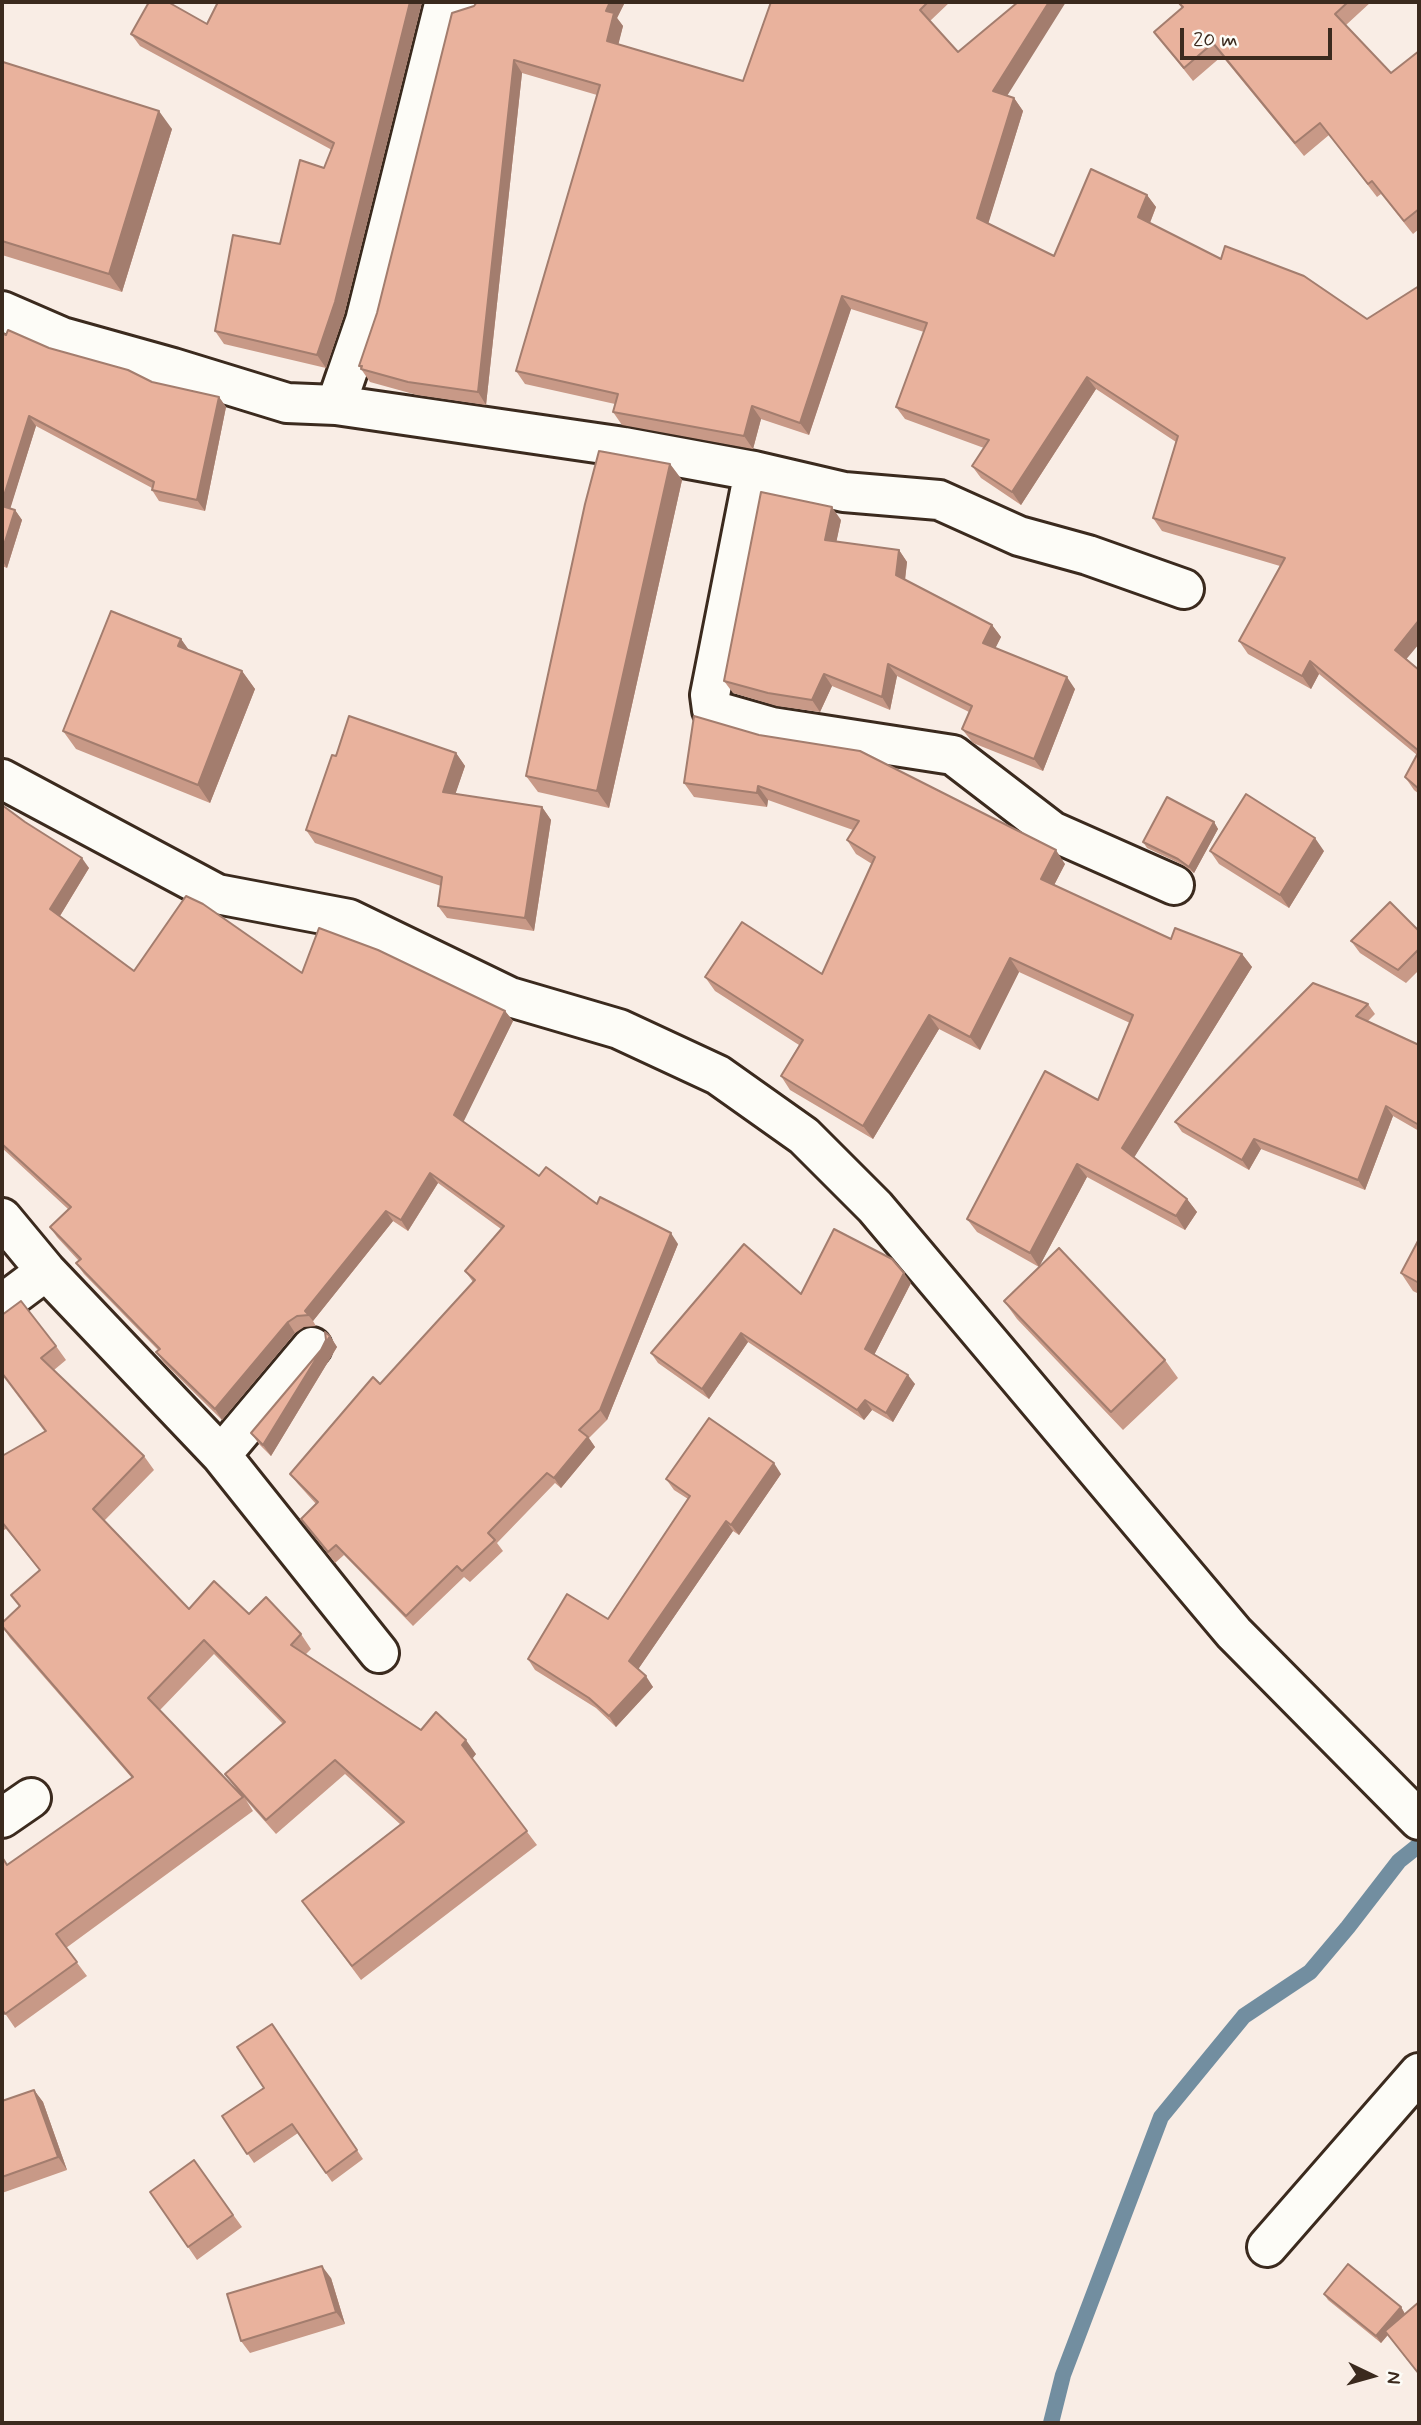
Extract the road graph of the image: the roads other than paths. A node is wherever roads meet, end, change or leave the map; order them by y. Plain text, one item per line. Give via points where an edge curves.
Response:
1 (469, 2) edge
2 (2, 311) edge
3 (336, 405) junction
4 (754, 471) junction
5 (1184, 589) dead end
6 (2, 779) edge
7 (1174, 885) dead end
8 (2, 1218) edge
9 (46, 1271) junction
10 (2, 1304) edge
11 (313, 1347) dead end
12 (220, 1455) junction
13 (379, 1653) dead end
14 (1419, 1820) edge
15 (1419, 2073) edge
16 (1267, 2246) dead end

1 - 3 street via 443,8 365,321
2 - 3 street via 62,337 287,403
3 - 4 street
4 - 5 street via 844,492 939,500 1019,536
4 - 7 street via 710,695 712,710 772,727 953,755 1052,831
6 - 14 street via 218,894 349,919 510,996 619,1029 718,1075 804,1136 875,1207 1234,1633
8 - 9 street
9 - 10 street
9 - 12 street
11 - 12 street
12 - 13 street
15 - 16 street

